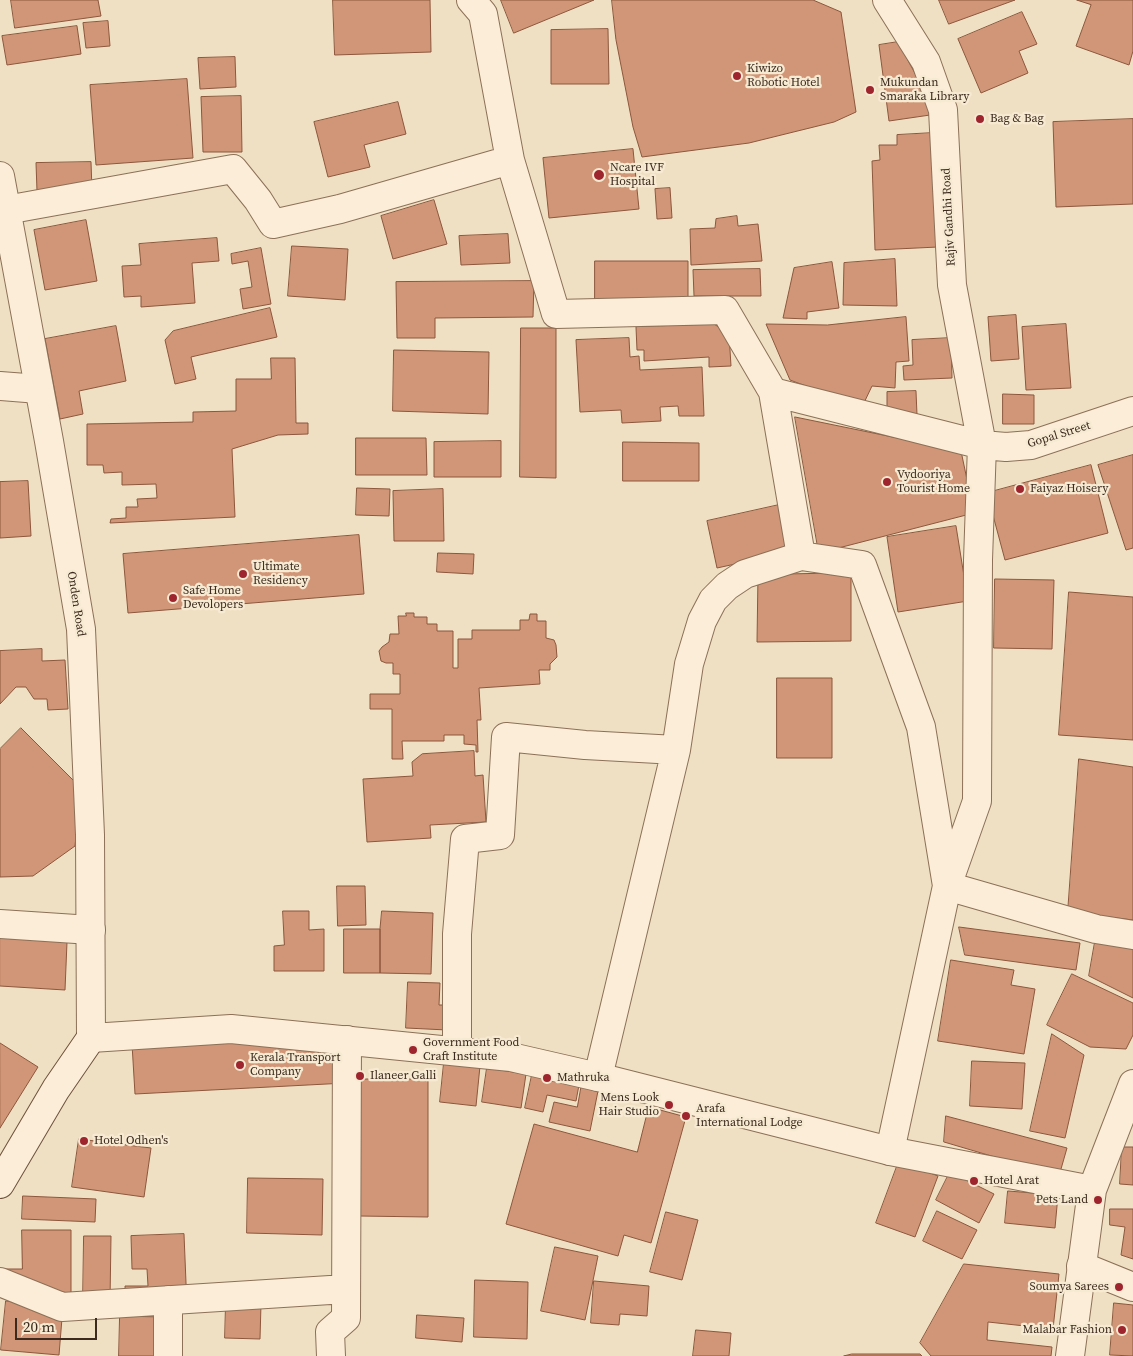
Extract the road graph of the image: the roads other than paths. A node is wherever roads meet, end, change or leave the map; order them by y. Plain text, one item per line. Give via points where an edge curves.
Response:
1 (471, 0) edge
2 (887, 0) edge
3 (510, 160) junction
4 (0, 176) edge
5 (6, 210) junction
6 (0, 386) edge
7 (39, 388) junction
8 (773, 392) junction
9 (1133, 411) edge
10 (982, 445) junction
11 (801, 556) junction
12 (676, 750) junction
13 (947, 886) junction
14 (0, 924) edge
15 (91, 930) junction
16 (1133, 934) edge
17 (91, 1038) junction
18 (347, 1040) junction
19 (457, 1051) junction
20 (598, 1077) junction
21 (1133, 1084) edge
22 (890, 1151) junction
23 (1, 1180) edge
24 (1092, 1190) junction
25 (1081, 1266) junction
26 (0, 1282) edge
27 (1133, 1287) edge
28 (346, 1290) junction
29 (168, 1300) junction
30 (168, 1356) edge
31 (331, 1356) edge
32 (1070, 1356) edge

1 - 3 street via 483,14
2 - 10 street, Rajiv Gandhi Road via 926,62 943,110 952,285
3 - 5 street via 340,209 273,224 233,169
3 - 8 street via 556,314 725,310
4 - 5 street, Onden Road
5 - 7 street, Onden Road
6 - 7 street
7 - 15 street, Onden Road via 81,629
8 - 10 street, Gopal Street
8 - 11 street
9 - 10 street, Gopal Street via 1031,445
10 - 13 street, Rajiv Gandhi Road via 977,801
11 - 12 street via 745,574 713,600 702,621 689,664
11 - 13 street via 862,565 921,727
12 - 19 street via 506,737 500,835 466,839 457,934
12 - 20 street
13 - 16 street via 1096,929
13 - 22 street
14 - 15 street
15 - 17 street, Onden Road
17 - 18 street via 231,1029
17 - 23 street
18 - 19 street
18 - 28 street
19 - 20 street via 511,1057
20 - 22 street
21 - 24 street
22 - 24 street
24 - 25 street
25 - 27 street
25 - 32 street
26 - 29 street via 62,1307
28 - 29 street
28 - 31 street via 346,1318 330,1332
29 - 30 street

